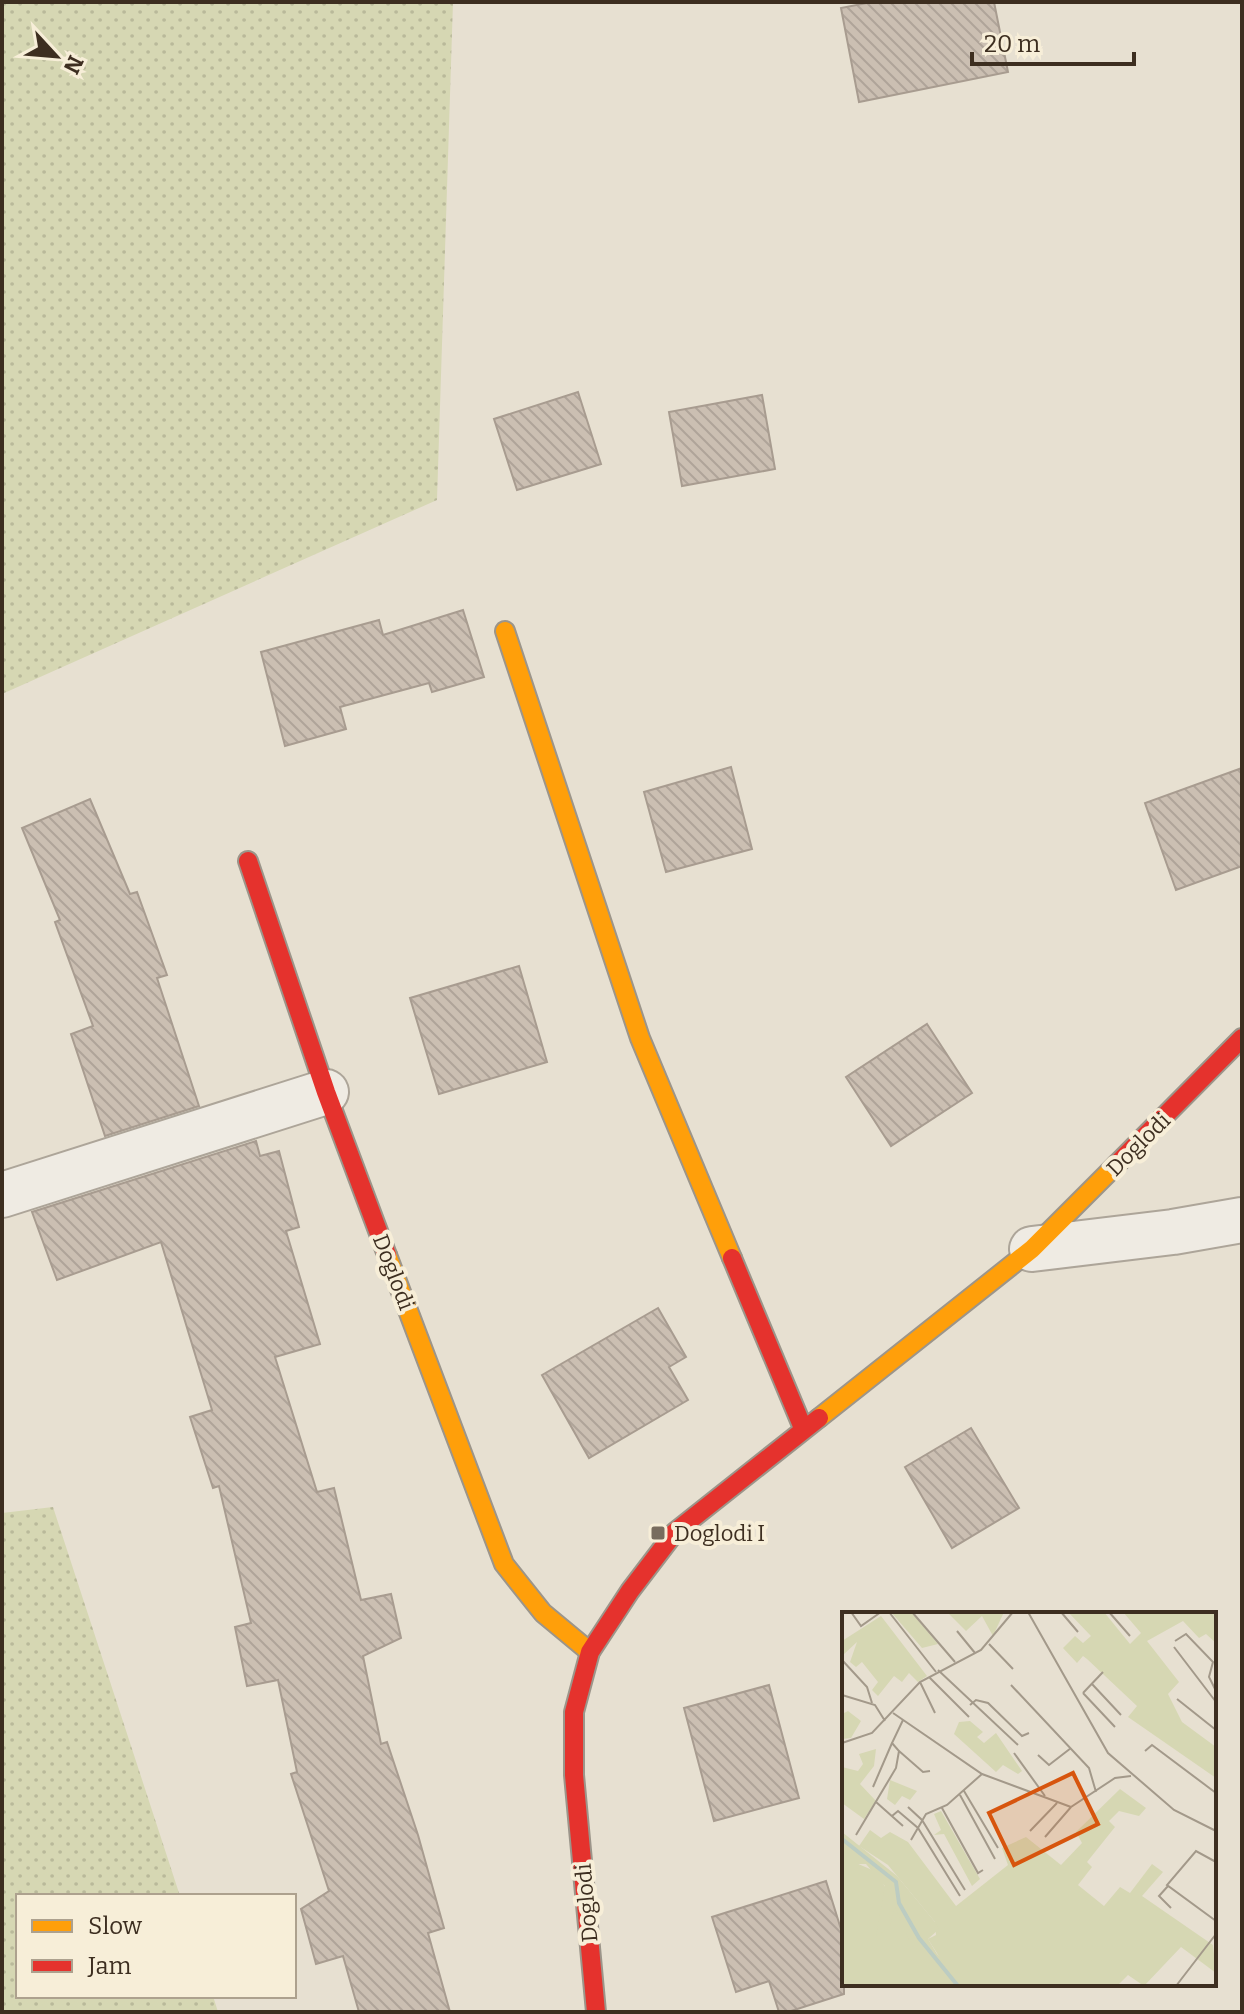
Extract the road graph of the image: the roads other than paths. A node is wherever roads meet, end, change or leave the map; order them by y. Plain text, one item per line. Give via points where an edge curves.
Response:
1 (505, 631) dead end
2 (248, 861) dead end
3 (1242, 1038) edge
4 (326, 1092) junction
5 (2, 1195) edge
6 (1242, 1220) edge
7 (1032, 1249) junction
8 (803, 1428) junction
9 (590, 1652) junction
10 (596, 2012) edge

1 - 8 street via 640,1038
2 - 4 street, Doglodi
3 - 7 street, Doglodi
4 - 5 street
4 - 9 street, Doglodi via 504,1564 543,1613
6 - 7 street
7 - 8 street, Doglodi
8 - 9 street, Doglodi via 675,1532
9 - 10 street, Doglodi via 574,1712 574,1775

